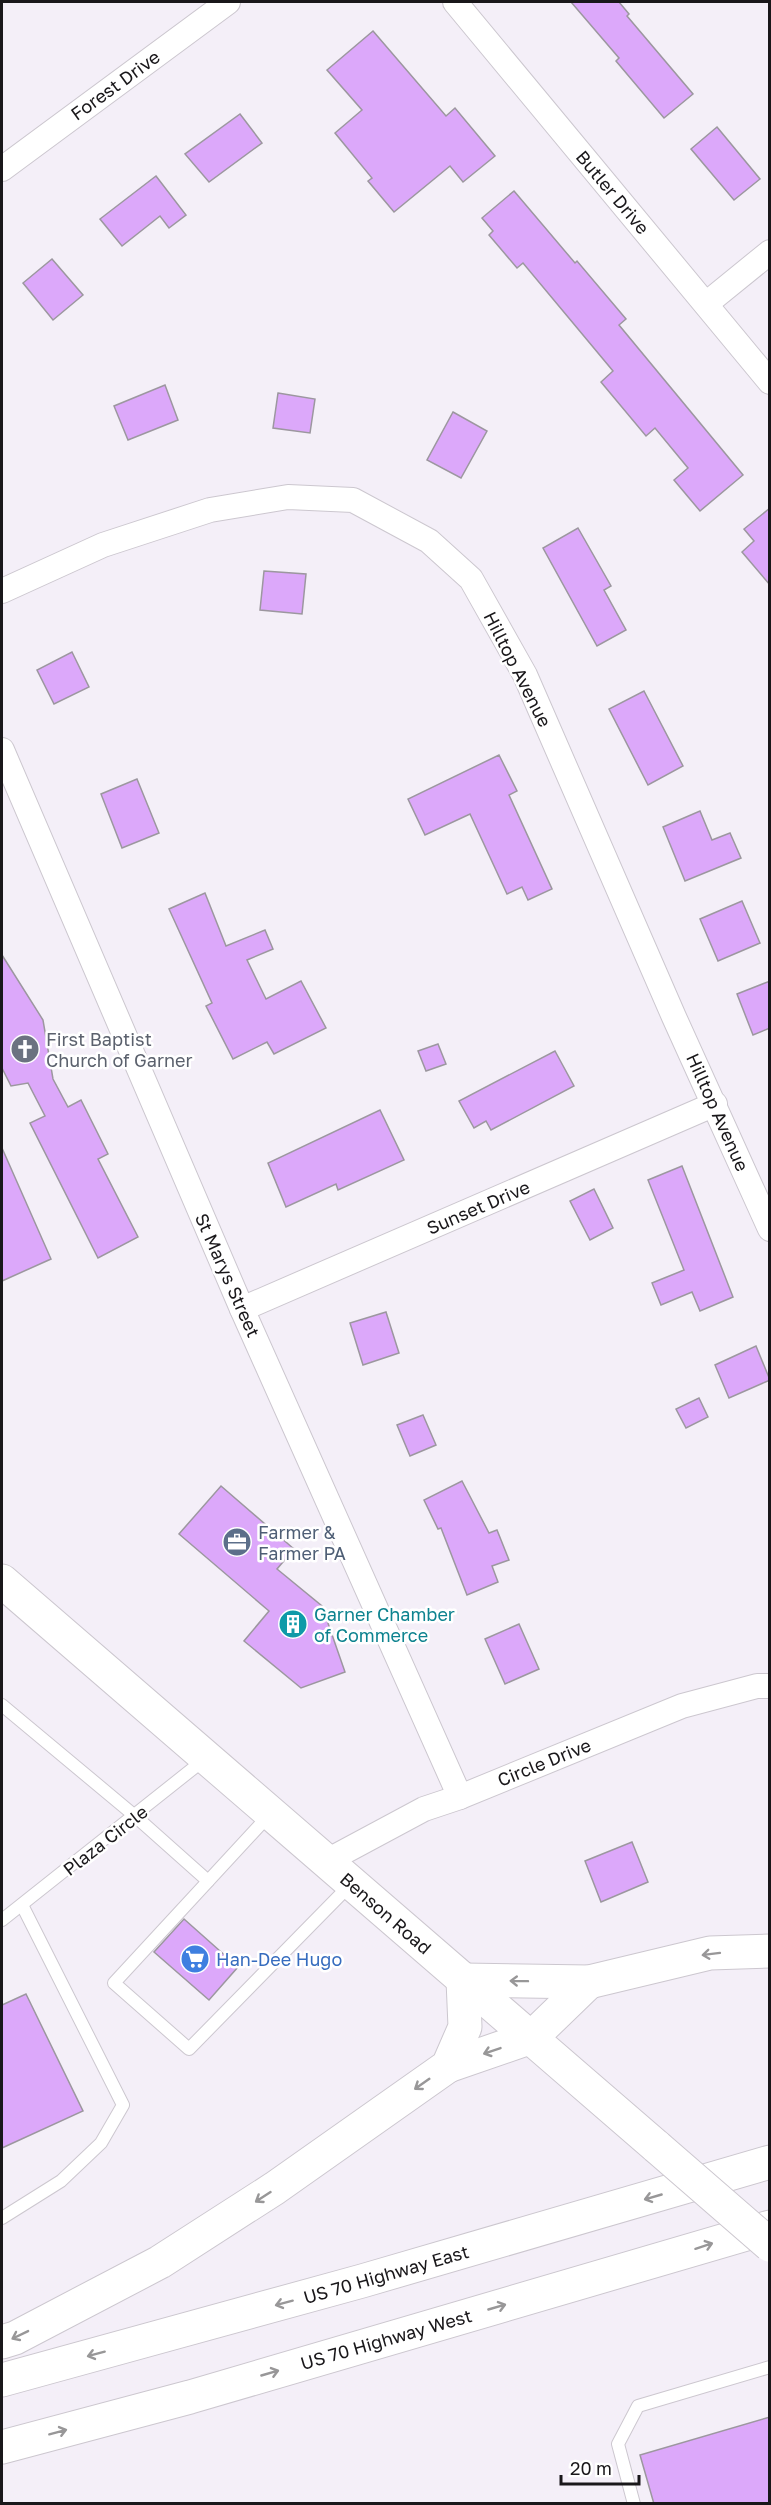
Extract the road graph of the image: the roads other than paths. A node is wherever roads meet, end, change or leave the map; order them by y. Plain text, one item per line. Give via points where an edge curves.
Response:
1 (228, 2) edge
2 (455, 2) edge
3 (2, 169) edge
4 (770, 252) edge
5 (706, 304) junction
6 (770, 382) edge
7 (2, 591) edge
8 (2, 750) edge
9 (715, 1104) junction
10 (770, 1229) edge
11 (242, 1309) junction
12 (2, 1581) edge
13 (770, 1686) edge
14 (2, 1705) edge
15 (207, 1758) junction
16 (460, 1797) junction
17 (271, 1813) junction
18 (135, 1816) junction
19 (327, 1861) junction
20 (208, 1881) junction
21 (352, 1884) junction
22 (22, 1905) junction
23 (2, 1920) edge
24 (770, 1951) edge
25 (463, 1980) junction
26 (589, 1982) junction
27 (532, 2037) junction
28 (448, 2066) junction
29 (770, 2162) edge
30 (2, 2218) edge
31 (770, 2227) edge
32 (770, 2245) edge
33 (2, 2342) edge
34 (770, 2367) edge
35 (2, 2380) edge
36 (2, 2447) edge
37 (634, 2504) edge

1 - 3 street, Forest Drive
2 - 5 street, Butler Drive
4 - 5 street
5 - 6 street, Butler Drive
7 - 9 street, Hilltop Avenue via 103,545 210,510 288,497 353,500 429,541 471,579 525,675
8 - 11 street, St Marys Street
9 - 10 street, Hilltop Avenue
9 - 11 street, Sunset Drive
11 - 16 street, St Marys Street
12 - 15 main road, Benson Road
13 - 16 street, Circle Drive via 682,1706
14 - 18 lane
15 - 17 main road, Benson Road
15 - 18 lane, Plaza Circle
16 - 19 street, Circle Drive via 424,1809
17 - 19 main road, Benson Road
17 - 20 lane
18 - 20 lane
18 - 22 lane, Plaza Circle
19 - 21 main road, Benson Road
20 - 21 lane via 114,1983 189,2049
21 - 25 main road, Benson Road
22 - 23 lane, Plaza Circle
22 - 30 lane via 123,2105 100,2143 61,2181
24 -> 26 main road via 710,1953
26 -> 25 main road
25 - 27 main road, Benson Road
25 - 28 main road via 465,2027
26 - 27 main road
27 -> 28 main road
27 - 32 main road, Benson Road, bridge
28 -> 33 main road via 275,2188 160,2262
29 -> 35 main road, US 70 Highway East via 362,2281
36 -> 31 main road, US 70 Highway West via 190,2397
34 - 37 lane via 638,2406 618,2444

